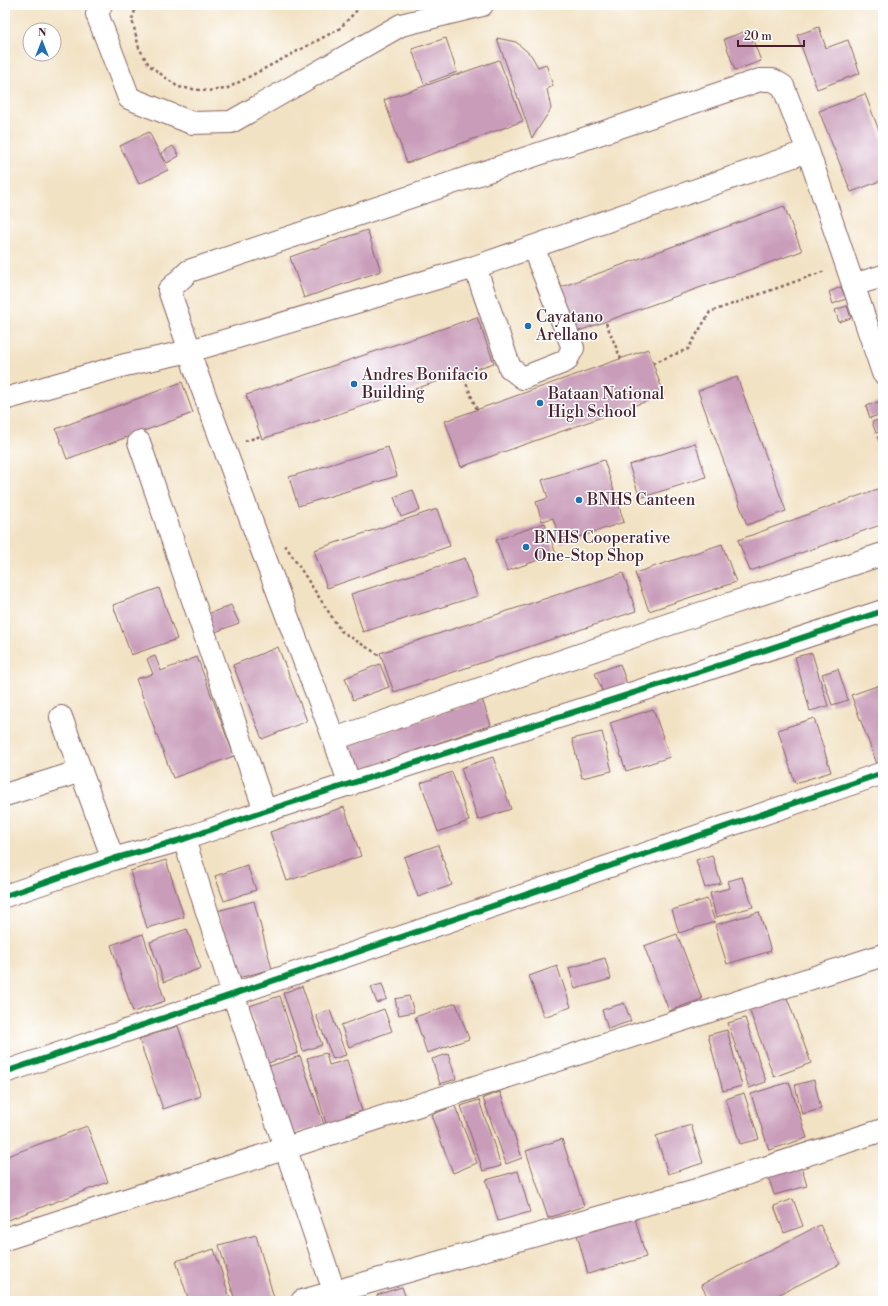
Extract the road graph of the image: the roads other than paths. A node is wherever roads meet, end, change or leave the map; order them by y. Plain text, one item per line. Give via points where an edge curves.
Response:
1 (101, 5) edge
2 (482, 5) edge
3 (808, 152) junction
4 (533, 247) junction
5 (475, 267) junction
6 (883, 276) edge
7 (853, 285) junction
8 (190, 351) junction
9 (883, 373) edge
10 (5, 399) edge
11 (139, 442) dead end
12 (883, 554) edge
13 (883, 611) edge
14 (61, 717) dead end
15 (334, 739) junction
16 (81, 771) junction
17 (883, 773) edge
18 (350, 785) junction
19 (5, 795) edge
20 (265, 811) junction
21 (184, 839) junction
22 (113, 859) junction
23 (5, 896) edge
24 (883, 955) edge
25 (233, 994) junction
26 (5, 1072) edge
27 (883, 1130) edge
28 (285, 1148) junction
29 (5, 1239) edge
30 (334, 1291) junction
31 (302, 1301) edge

1 - 2 street via 98,14 129,98 192,124 231,122 401,25
3 - 4 street
3 - 7 street
3 - 8 street via 783,86 773,80 760,80 189,271 169,290
4 - 5 street
4 - 5 street via 573,348 566,361 523,378 510,368
5 - 8 street
6 - 7 street
7 - 9 street
8 - 10 street
8 - 15 street via 259,543
11 - 20 street
12 - 15 street
13 - 18 street
14 - 16 street
15 - 18 street
16 - 19 street
16 - 22 street
17 - 25 street
18 - 20 street
20 - 21 street
21 - 22 street
21 - 25 street
22 - 23 street
24 - 28 street
25 - 26 street
25 - 28 street
27 - 30 street via 696,1190
28 - 29 street
28 - 30 street
30 - 31 street

